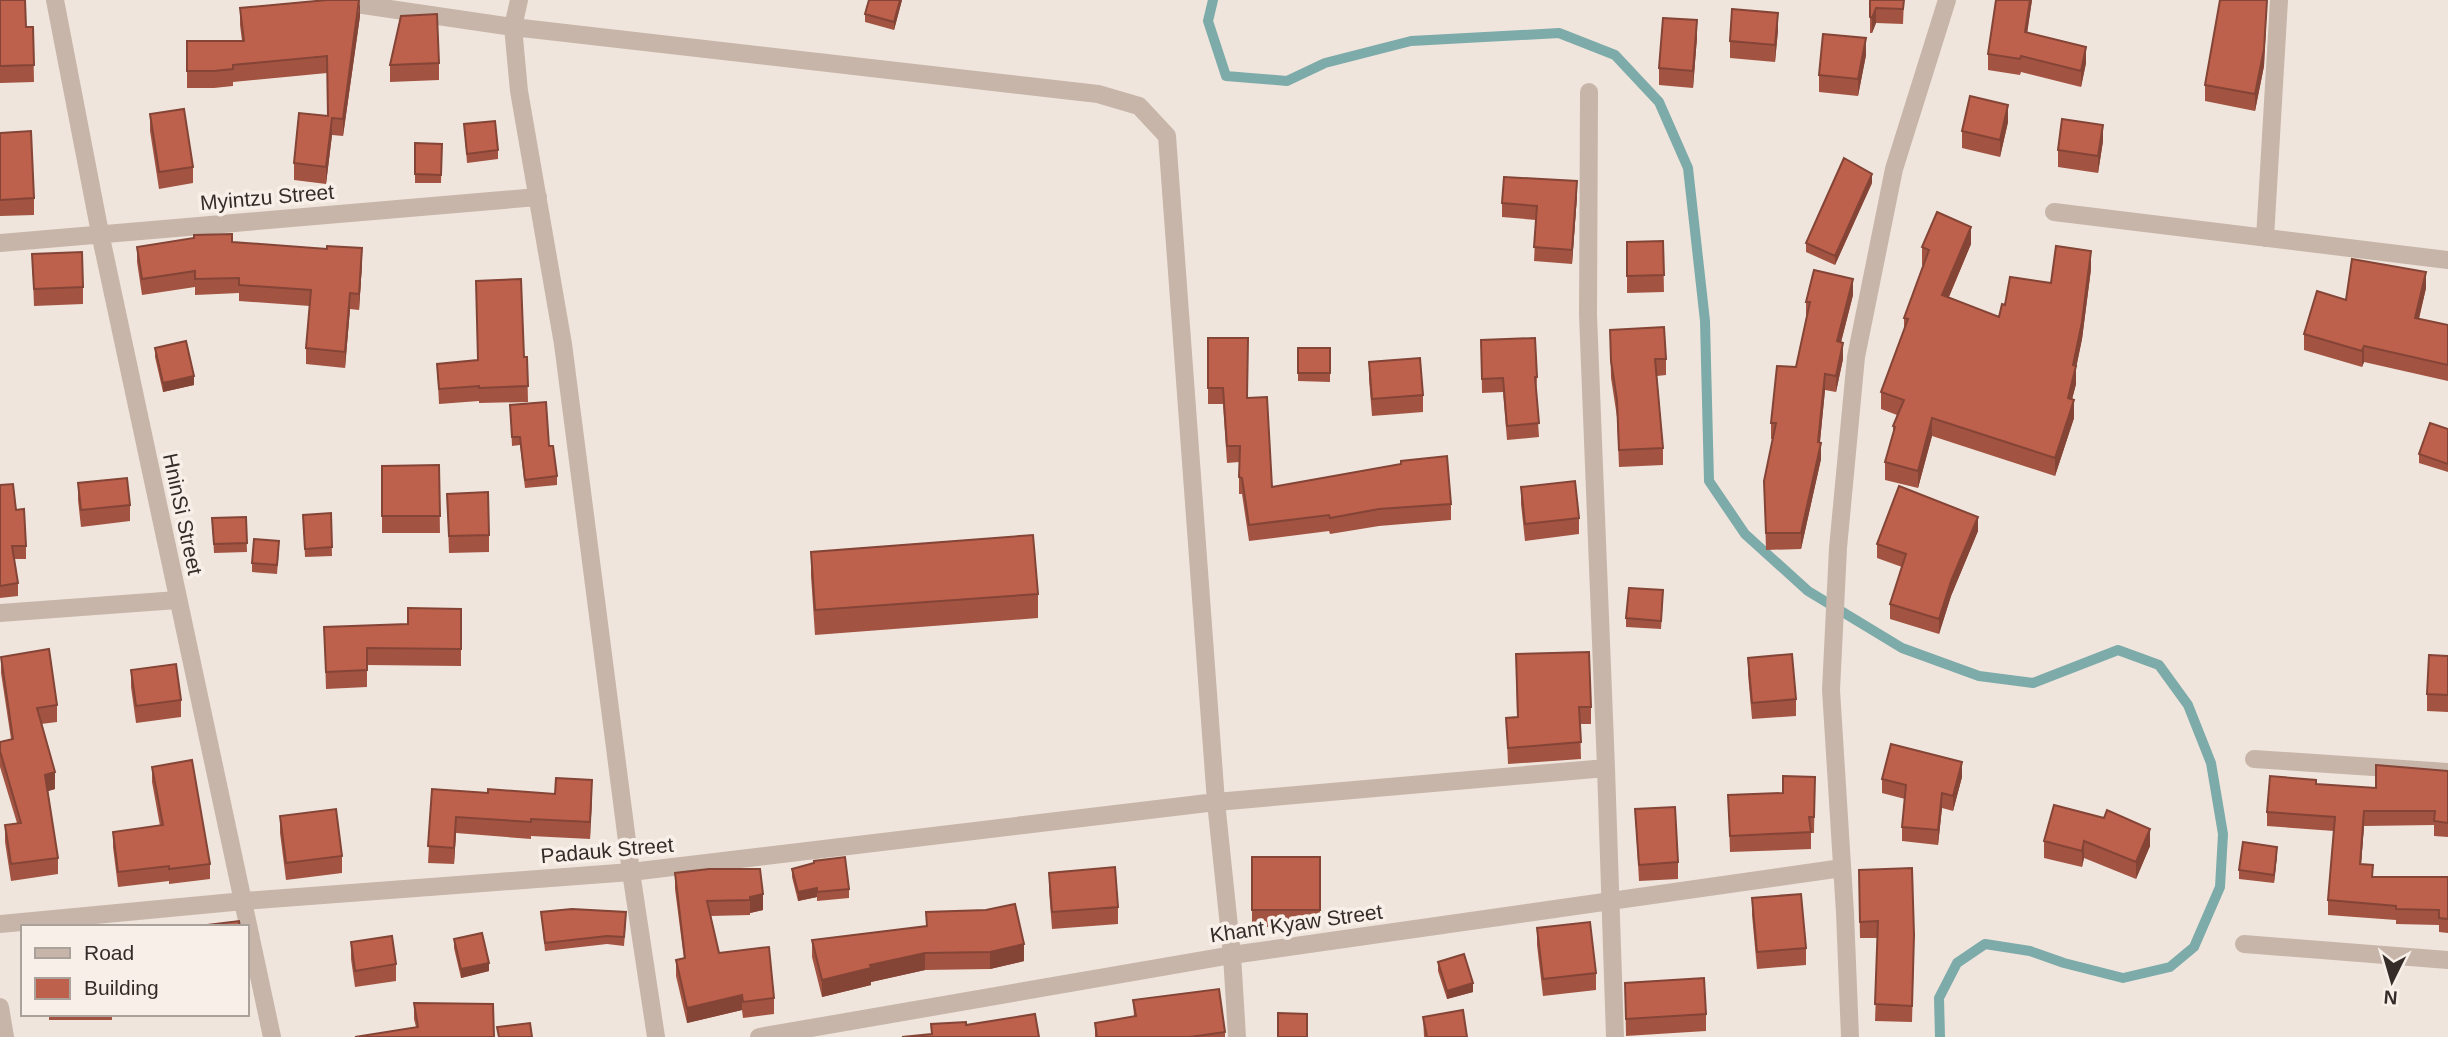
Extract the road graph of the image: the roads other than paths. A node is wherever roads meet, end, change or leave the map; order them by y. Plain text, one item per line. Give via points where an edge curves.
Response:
1 (55, 0) edge
2 (329, 0) edge
3 (519, 0) edge
4 (1947, 0) edge
5 (2279, 0) edge
6 (513, 27) junction
7 (1589, 92) dead end
8 (538, 197) junction
9 (2054, 212) dead end
10 (100, 233) junction
11 (2265, 238) junction
12 (0, 243) edge
13 (2448, 260) edge
14 (177, 600) junction
15 (0, 613) edge
16 (2254, 759) dead end
17 (1606, 768) junction
18 (2448, 772) edge
19 (1216, 802) junction
20 (1842, 868) junction
21 (631, 872) junction
22 (244, 901) junction
23 (1609, 901) junction
24 (0, 924) edge
25 (2244, 944) dead end
26 (1232, 955) junction
27 (2448, 960) edge
28 (0, 1007) edge
29 (5, 1037) edge
30 (272, 1037) edge
31 (656, 1037) edge
32 (759, 1037) edge
33 (1237, 1037) edge
34 (1615, 1037) edge
35 (1850, 1037) edge

1 - 10 street, HninSi Street
2 - 6 street
3 - 6 street
4 - 20 street via 1894,169 1858,343 1838,548 1831,690
5 - 11 street
6 - 8 street
6 - 19 street via 1098,94 1139,106 1167,136
7 - 17 street via 1588,315
8 - 10 street, Myintzu Street
8 - 21 street via 563,344
9 - 11 street
10 - 12 street, Myintzu Street
10 - 14 street, HninSi Street
11 - 13 street
14 - 15 street
14 - 22 street, HninSi Street
16 - 18 street
17 - 19 street, Padauk Street
17 - 23 street
19 - 21 street, Padauk Street
19 - 26 street
20 - 23 street, Khant Kyaw Street
20 - 35 street
21 - 22 street, Padauk Street
21 - 31 street
22 - 24 street, Padauk Street
22 - 30 street, HninSi Street
23 - 26 street, Khant Kyaw Street
23 - 34 street
25 - 27 street
26 - 32 street, Khant Kyaw Street
26 - 33 street
28 - 29 street

